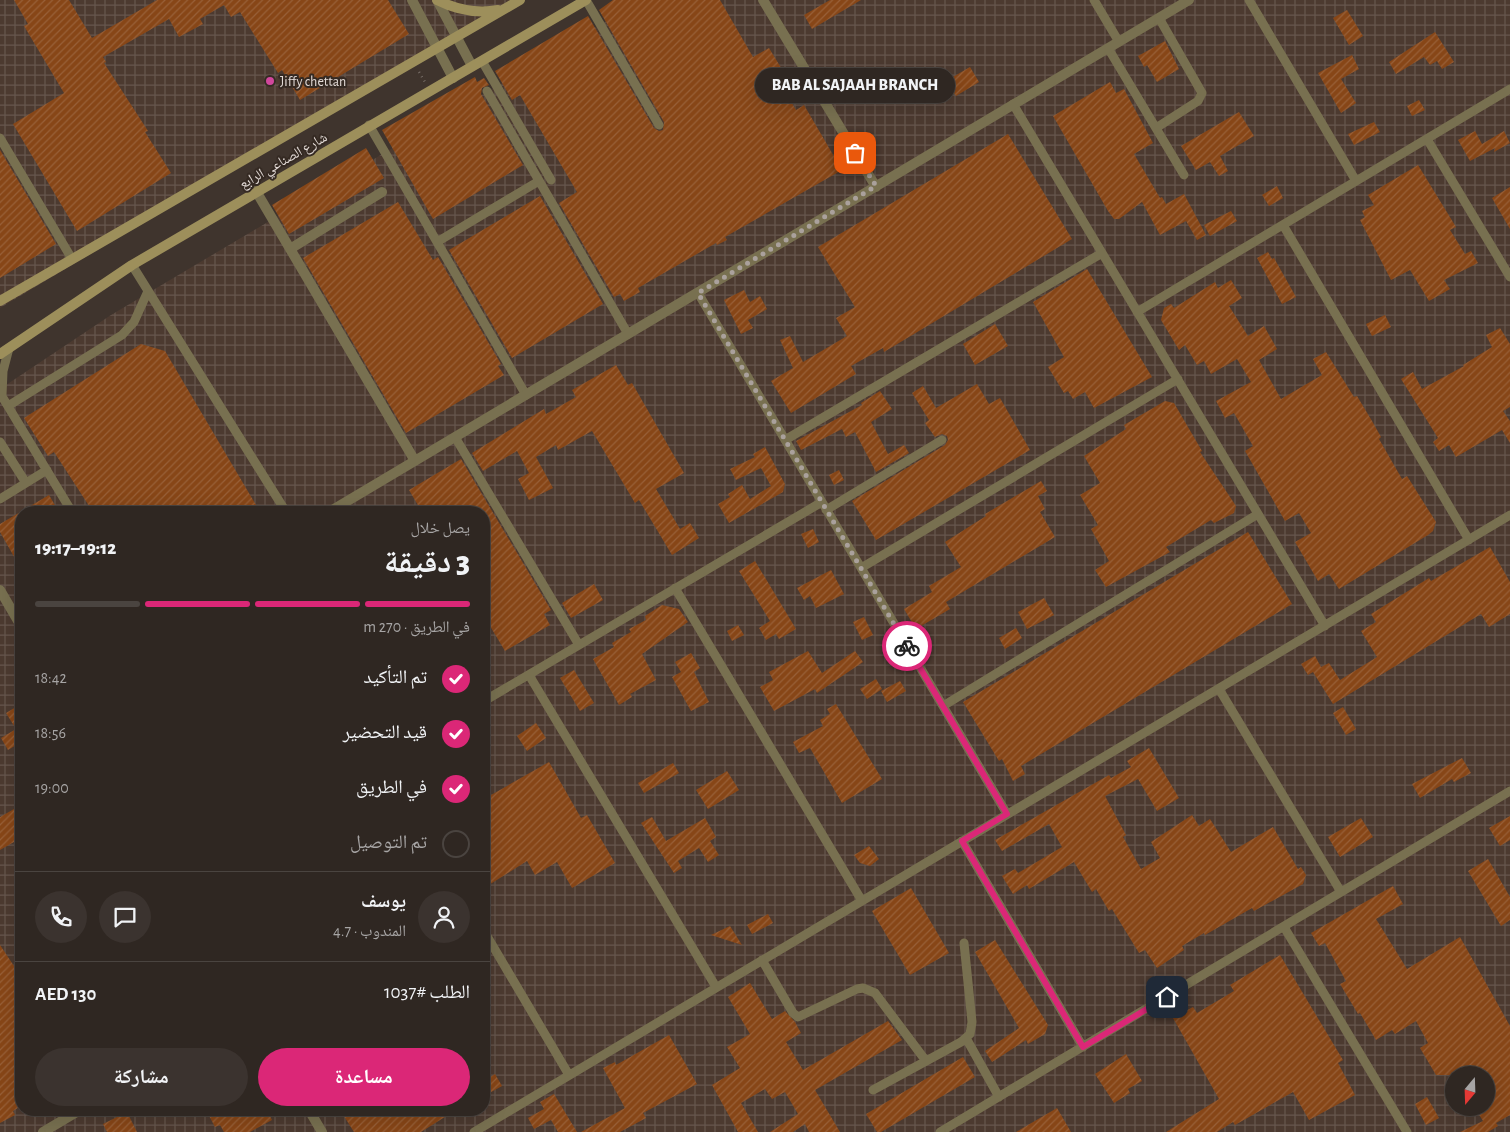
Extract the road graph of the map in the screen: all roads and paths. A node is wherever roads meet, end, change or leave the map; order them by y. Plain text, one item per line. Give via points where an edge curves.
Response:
1 (412, 0) edge
2 (437, 0) edge
3 (520, 0) edge
4 (586, 0) edge
5 (764, 0) edge
6 (1094, 0) edge
7 (1189, 0) edge
8 (1249, 0) edge
9 (506, 8) junction
10 (1159, 18) junction
11 (456, 37) junction
12 (1119, 42) junction
13 (438, 48) junction
14 (1108, 48) junction
15 (482, 61) junction
16 (414, 62) junction
17 (472, 66) junction
18 (452, 78) junction
19 (1510, 89) edge
20 (429, 91) junction
21 (487, 91) dead end
22 (1014, 104) junction
23 (370, 125) junction
24 (659, 126) dead end
25 (1156, 128) junction
26 (0, 138) edge
27 (1427, 139) junction
28 (1184, 175) dead end
29 (551, 180) dead end
30 (539, 181) junction
31 (1356, 181) junction
32 (876, 186) junction
33 (256, 191) junction
34 (382, 192) dead end
35 (1283, 225) junction
36 (437, 242) junction
37 (290, 249) junction
38 (1102, 253) junction
39 (72, 259) junction
40 (132, 265) junction
41 (1510, 278) edge
42 (148, 290) junction
43 (698, 293) junction
44 (0, 301) edge
45 (1138, 312) junction
46 (628, 334) junction
47 (9, 348) junction
48 (0, 354) edge
49 (1178, 380) junction
50 (1, 394) edge
51 (526, 395) junction
52 (8, 406) junction
53 (455, 437) junction
54 (785, 440) junction
55 (942, 440) dead end
56 (0, 442) edge
57 (415, 461) junction
58 (46, 470) junction
59 (26, 483) junction
60 (0, 499) edge
61 (68, 506) edge
62 (282, 506) edge
63 (339, 506) edge
64 (824, 506) junction
65 (1258, 514) junction
66 (1510, 515) edge
67 (1469, 540) junction
68 (861, 568) junction
69 (675, 588) junction
70 (0, 590) edge
71 (15, 616) edge
72 (1325, 626) junction
73 (579, 645) junction
74 (529, 674) junction
75 (1219, 689) junction
76 (490, 697) edge
77 (943, 706) junction
78 (1510, 792) edge
79 (1007, 814) junction
80 (962, 841) junction
81 (1341, 892) junction
82 (862, 901) junction
83 (1284, 926) junction
84 (490, 941) edge
85 (964, 943) dead end
86 (762, 960) junction
87 (716, 988) junction
88 (966, 1038) junction
89 (1083, 1047) junction
90 (926, 1061) junction
91 (569, 1075) junction
92 (873, 1090) dead end
93 (999, 1097) junction
94 (70, 1116) edge
95 (313, 1116) edge
96 (43, 1132) edge
97 (322, 1132) edge
98 (474, 1132) edge
99 (940, 1132) edge
100 (1407, 1132) edge

1 - 13 street
2 - 9 main road via 471,12
2 - 11 street
3 - 9 main road, شارع الصناعي الرابع
4 - 15 main road, شارع الصناعي الرابع
4 - 24 lane
5 - 32 street
6 - 12 lane
7 - 10 street
8 - 31 lane
9 - 11 main road, شارع الصناعي الرابع
10 - 12 street
10 - 25 lane via 1202,93 1198,101
11 - 13 main road, شارع الصناعي الرابع
11 - 17 street
12 - 14 street
13 - 16 main road, شارع الصناعي الرابع
13 - 18 street
14 - 22 street
14 - 25 lane
15 - 17 main road, شارع الصناعي الرابع
15 - 29 lane
16 - 20 path
16 - 39 main road, شارع الصناعي الرابع
17 - 18 main road, شارع الصناعي الرابع
18 - 20 main road, شارع الصناعي الرابع
19 - 27 lane
20 - 23 main road, شارع الصناعي الرابع
21 - 30 lane
22 - 32 street
22 - 38 lane
23 - 33 main road, شارع الصناعي الرابع
23 - 36 lane
25 - 28 lane
26 - 39 lane
27 - 31 lane
27 - 41 lane
30 - 36 lane
30 - 46 lane
31 - 35 lane
32 - 43 street
33 - 37 street
33 - 40 main road, شارع الصناعي الرابع
34 - 37 street
35 - 45 lane
35 - 67 lane
36 - 51 lane
37 - 57 street
38 - 45 lane
38 - 54 lane
39 - 44 main road, شارع الصناعي الرابع
40 - 42 lane
40 - 47 main road, شارع الصناعي الرابع
42 - 52 lane via 134,322 122,335
42 - 62 lane
43 - 46 street
43 - 54 lane
45 - 49 lane
46 - 51 street
47 - 48 main road, شارع الصناعي الرابع
47 - 50 lane
49 - 65 lane
49 - 68 lane
50 - 52 lane
51 - 53 street
52 - 58 lane
53 - 57 street
53 - 73 lane
54 - 64 lane
55 - 64 lane
56 - 59 lane
57 - 63 street
58 - 59 lane
58 - 61 lane
59 - 60 lane
64 - 68 lane
64 - 69 lane
65 - 72 lane
65 - 77 lane
66 - 67 lane
67 - 72 lane
68 - 77 lane
69 - 73 lane
69 - 82 lane
70 - 71 street
72 - 75 lane
73 - 74 lane
74 - 76 lane
74 - 87 lane
75 - 79 lane
75 - 81 lane
77 - 79 lane
78 - 81 lane
79 - 80 lane
80 - 82 lane
80 - 89 lane
81 - 83 lane
82 - 86 lane
83 - 89 lane
83 - 100 lane
84 - 91 lane
85 - 88 lane via 972,1022
86 - 87 lane
86 - 90 lane via 798,1017 856,989 875,993
87 - 91 lane
88 - 90 lane
88 - 93 lane
89 - 93 lane
90 - 92 lane
91 - 98 lane
93 - 99 lane
94 - 96 street
95 - 97 street

